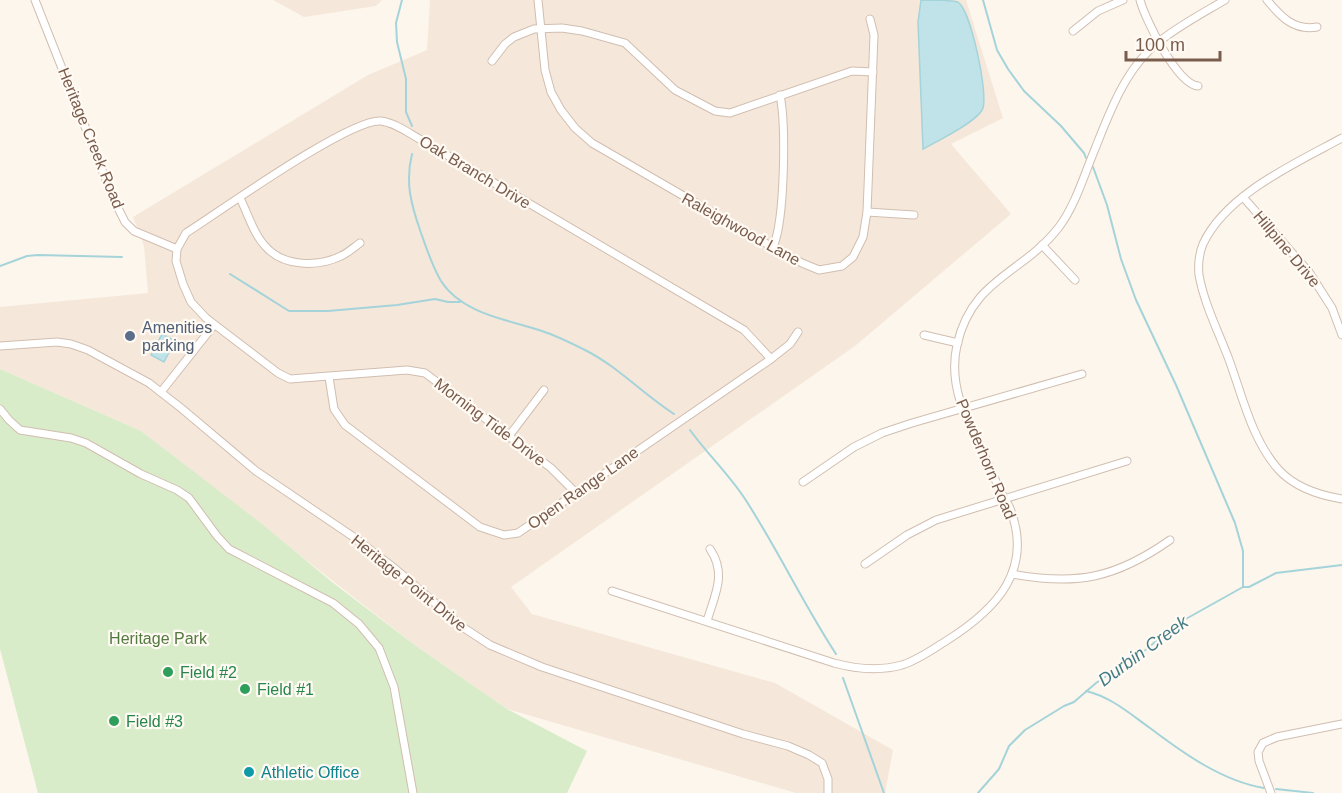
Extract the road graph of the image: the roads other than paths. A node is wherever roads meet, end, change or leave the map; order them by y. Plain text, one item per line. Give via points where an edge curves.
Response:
1 (35, 0) edge
2 (538, 0) edge
3 (1123, 0) edge
4 (1140, 0) edge
5 (1225, 0) edge
6 (1267, 0) edge
7 (870, 19) dead end
8 (1317, 27) dead end
9 (541, 28) junction
10 (1073, 31) dead end
11 (1158, 42) junction
12 (492, 61) dead end
13 (873, 72) junction
14 (1198, 86) dead end
15 (780, 95) junction
16 (1342, 138) edge
17 (1243, 197) junction
18 (240, 198) junction
19 (867, 212) junction
20 (914, 215) dead end
21 (360, 243) dead end
22 (1042, 245) junction
23 (772, 247) junction
24 (177, 249) junction
25 (1075, 280) dead end
26 (214, 325) junction
27 (798, 332) dead end
28 (924, 335) dead end
29 (1342, 335) edge
30 (958, 343) junction
31 (0, 346) edge
32 (771, 359) junction
33 (1082, 374) dead end
34 (329, 377) junction
35 (544, 390) dead end
36 (161, 392) junction
37 (0, 409) edge
38 (961, 409) junction
39 (509, 436) junction
40 (1127, 461) dead end
41 (803, 482) dead end
42 (575, 492) junction
43 (1003, 498) junction
44 (1342, 499) edge
45 (1170, 540) dead end
46 (710, 549) dead end
47 (865, 564) dead end
48 (1012, 574) junction
49 (612, 591) dead end
50 (707, 621) junction
51 (1342, 724) edge
52 (412, 793) edge
53 (828, 793) edge
54 (1272, 793) edge

1 - 24 street, Heritage Creek Road via 125,222 134,231
2 - 9 street, Raleighwood Lane
3 - 10 street via 1098,11
4 - 11 street
5 - 11 street, Powderhorn Road
6 - 8 street via 1295,26
7 - 13 street, Raleighwood Lane via 874,35
9 - 12 street via 514,37
9 - 15 street via 582,31 625,43 675,90 715,111 730,112
9 - 23 street, Raleighwood Lane via 551,93 575,128 618,159
11 - 14 street via 1187,81
11 - 22 street, Powderhorn Road via 1123,86 1071,206
13 - 15 street via 852,71
13 - 19 street, Raleighwood Lane
15 - 23 street via 781,194
16 - 17 street
17 - 29 street, Hillpine Drive via 1309,272 1332,309
17 - 44 street via 1215,226 1201,251 1200,277 1215,325 1269,458 1293,482 1318,494
18 - 21 street via 266,247 288,261 304,263 340,257
18 - 24 street, Oak Branch Drive via 186,233
18 - 32 street, Oak Branch Drive via 335,137 365,123 395,125 744,330
19 - 20 street
19 - 23 street, Raleighwood Lane via 863,237 853,257 842,266 819,270
22 - 25 street
22 - 30 street, Powderhorn Road via 981,295
24 - 26 street, Morning Tide Drive via 176,261 191,302
26 - 34 street, Morning Tide Drive via 290,379
26 - 36 street
27 - 32 street, Open Range Lane
28 - 30 street
30 - 38 street, Powderhorn Road via 955,374
31 - 36 street, Heritage Point Drive via 71,344
32 - 42 street, Open Range Lane
33 - 38 street
34 - 39 street, Morning Tide Drive via 407,370 425,373
34 - 42 street, Open Range Lane via 333,409 345,425 480,527 504,535 518,533
35 - 39 street
36 - 53 street, Heritage Point Drive via 256,471 355,538 490,645 542,667 809,755 822,763
37 - 52 street via 20,430 86,443 177,490 189,498 229,549 333,603 358,624 379,648 394,687
38 - 41 street via 867,440
38 - 43 street, Powderhorn Road
39 - 42 street, Morning Tide Drive
40 - 43 street
43 - 47 street via 936,520
43 - 48 street, Powderhorn Road via 1015,529
45 - 48 street via 1137,562 1096,576 1053,580
46 - 50 street via 720,573
48 - 50 street, Powderhorn Road via 998,599 977,620 902,665 862,668 837,664
49 - 50 street, Powderhorn Road
51 - 54 street via 1263,743 1259,761

